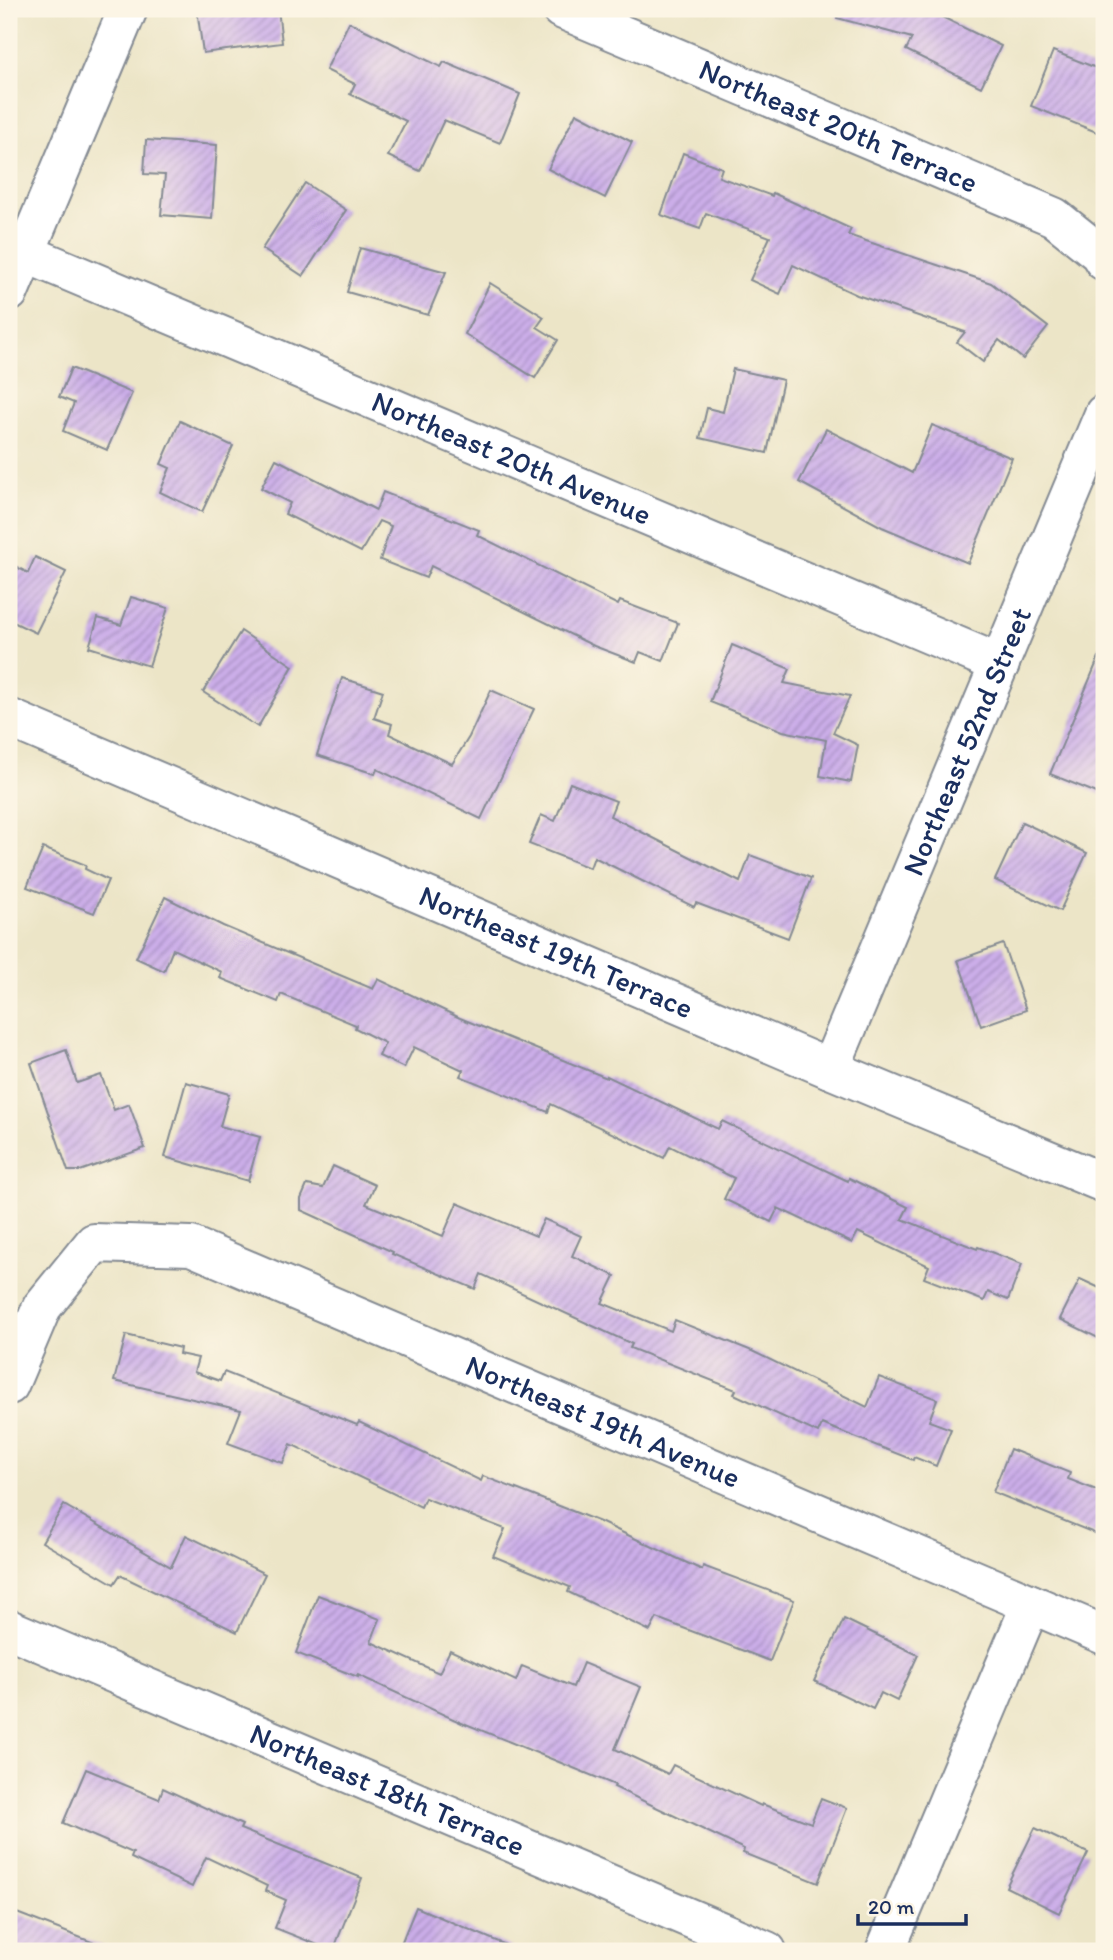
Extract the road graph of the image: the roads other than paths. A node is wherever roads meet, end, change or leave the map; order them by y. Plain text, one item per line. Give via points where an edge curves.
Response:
1 (128, 9) edge
2 (561, 9) edge
3 (25, 253) junction
4 (1104, 261) edge
5 (9, 292) edge
6 (1104, 414) edge
7 (1000, 664) junction
8 (9, 719) edge
9 (830, 1069) junction
10 (1104, 1182) edge
11 (9, 1385) edge
12 (1031, 1604) junction
13 (9, 1629) edge
14 (1104, 1635) edge
15 (767, 1951) edge
16 (885, 1951) edge

1 - 3 street
2 - 4 street, Northeast 20th Terrace via 1055,217
3 - 5 street
3 - 7 street, Northeast 20th Avenue
6 - 7 street, Northeast 52nd Street
7 - 9 street, Northeast 52nd Street
8 - 9 street, Northeast 19th Terrace
9 - 10 street, Northeast 19th Terrace
11 - 12 street, Northeast 19th Avenue via 42,1307 94,1243 191,1246
12 - 14 street, Northeast 19th Avenue
12 - 16 street
13 - 15 street, Northeast 18th Terrace

